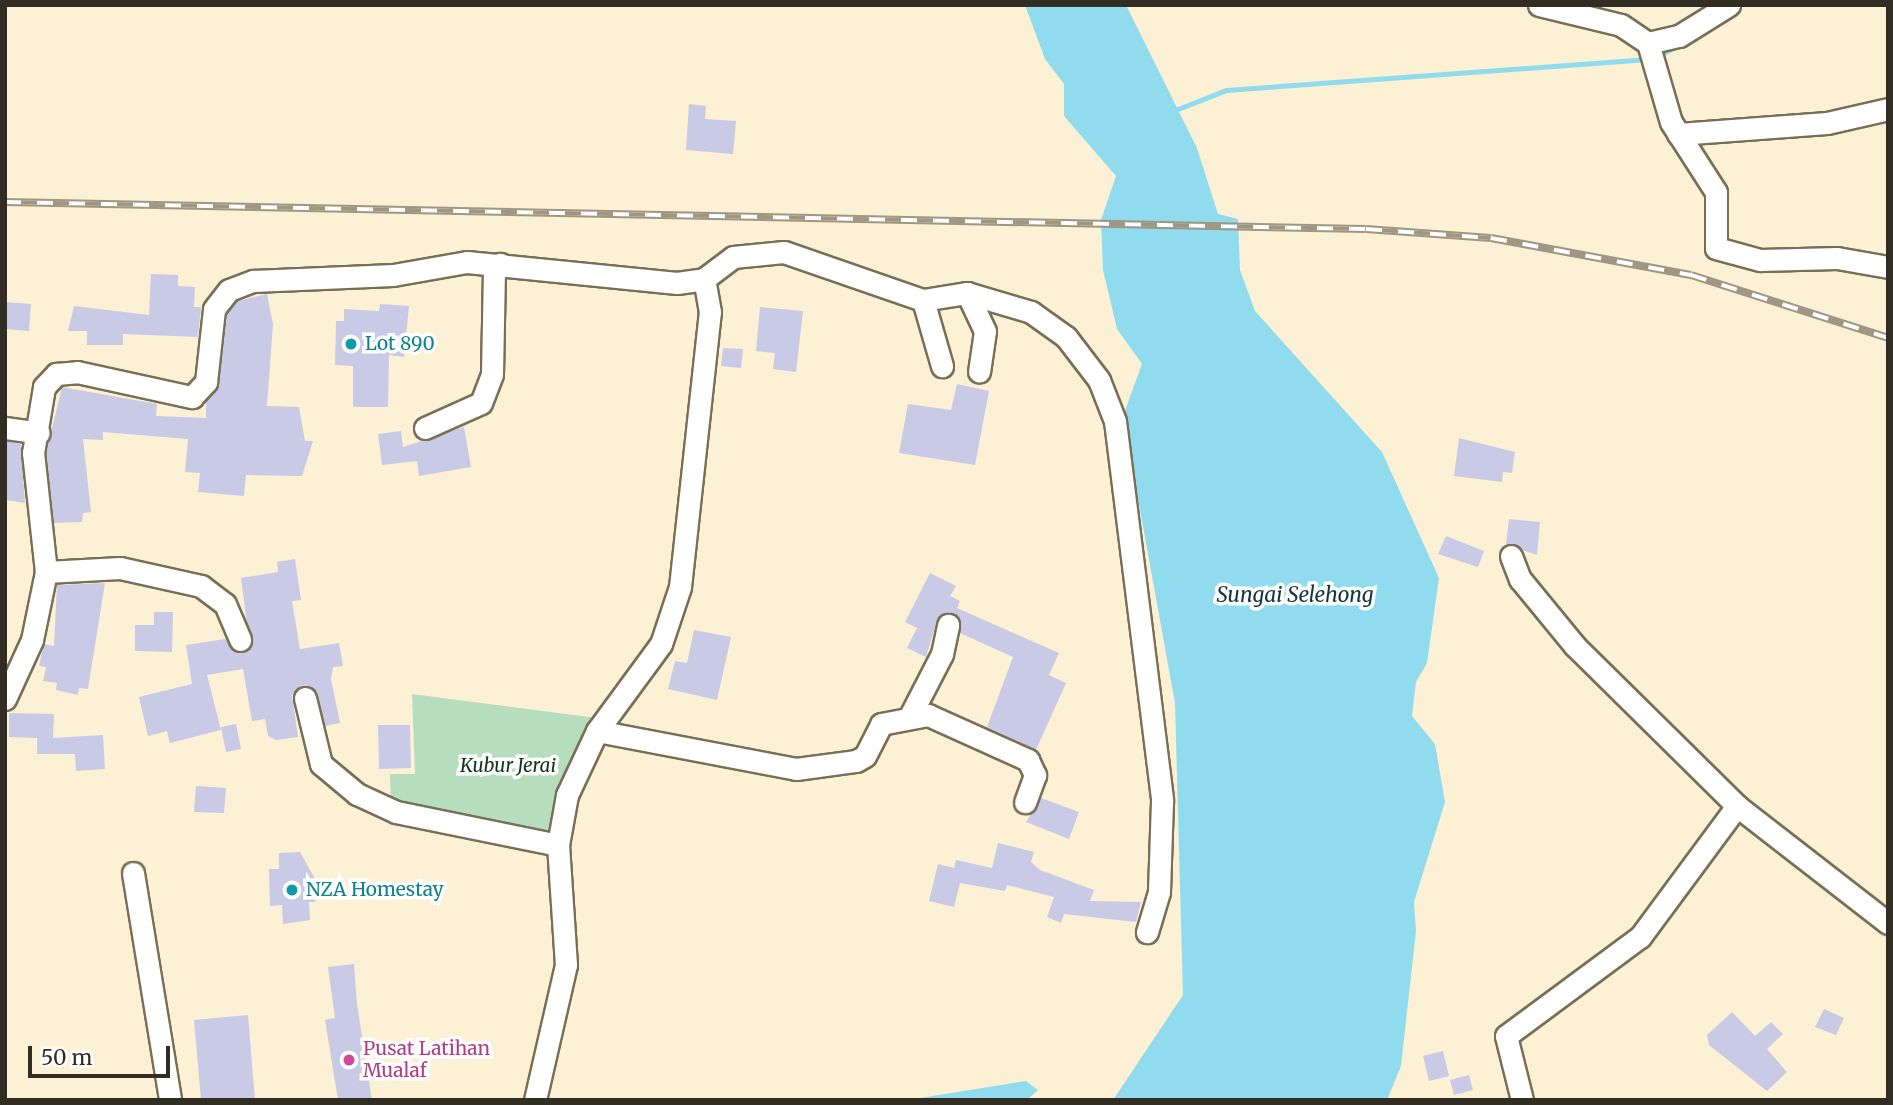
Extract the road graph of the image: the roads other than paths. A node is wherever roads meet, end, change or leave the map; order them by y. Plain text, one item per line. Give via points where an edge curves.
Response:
1 (1539, 5) edge
2 (1729, 5) edge
3 (1624, 15) edge
4 (1651, 53) junction
5 (1888, 109) edge
6 (1678, 134) junction
7 (500, 264) junction
8 (1888, 267) edge
9 (704, 279) junction
10 (967, 293) junction
11 (923, 300) junction
12 (942, 366) dead end
13 (979, 372) dead end
14 (5, 428) edge
15 (425, 428) dead end
16 (39, 433) junction
17 (1511, 556) dead end
18 (46, 572) junction
19 (947, 625) dead end
20 (240, 640) dead end
21 (305, 698) dead end
22 (5, 699) edge
23 (911, 714) junction
24 (597, 731) junction
25 (1025, 802) dead end
26 (1737, 806) junction
27 (558, 845) junction
28 (132, 873) dead end
29 (1888, 923) edge
30 (1147, 932) dead end
31 (170, 1100) edge
32 (535, 1100) edge
33 (1522, 1100) edge

1 - 3 street
2 - 4 street
3 - 4 street
4 - 6 street
5 - 6 street via 1827,123
6 - 8 street via 1716,192 1716,248 1760,260 1837,258
7 - 9 street via 677,283
7 - 15 street via 494,274 492,374 481,403
7 - 16 street via 467,262 393,275 239,285 214,309 202,392 181,399 77,372 56,374 44,387
9 - 11 street via 733,257 783,252
9 - 24 street via 710,312 680,587 660,644
10 - 11 street
10 - 13 street via 985,331
10 - 30 street via 1031,312 1066,337 1100,380 1115,421 1162,801 1159,892
11 - 12 street
14 - 16 street
16 - 18 street via 33,453
17 - 26 street via 1520,579 1575,646
18 - 20 street via 120,568 201,586 225,604
18 - 22 street via 32,640
19 - 23 street via 942,654
21 - 27 street via 321,764 357,794 396,812
23 - 24 street via 881,724 865,756 856,761 796,769
23 - 25 street via 928,715 1028,760 1035,775
24 - 27 street via 567,795
26 - 29 street
26 - 33 street via 1621,955 1506,1036
27 - 32 street via 566,965
28 - 31 street

